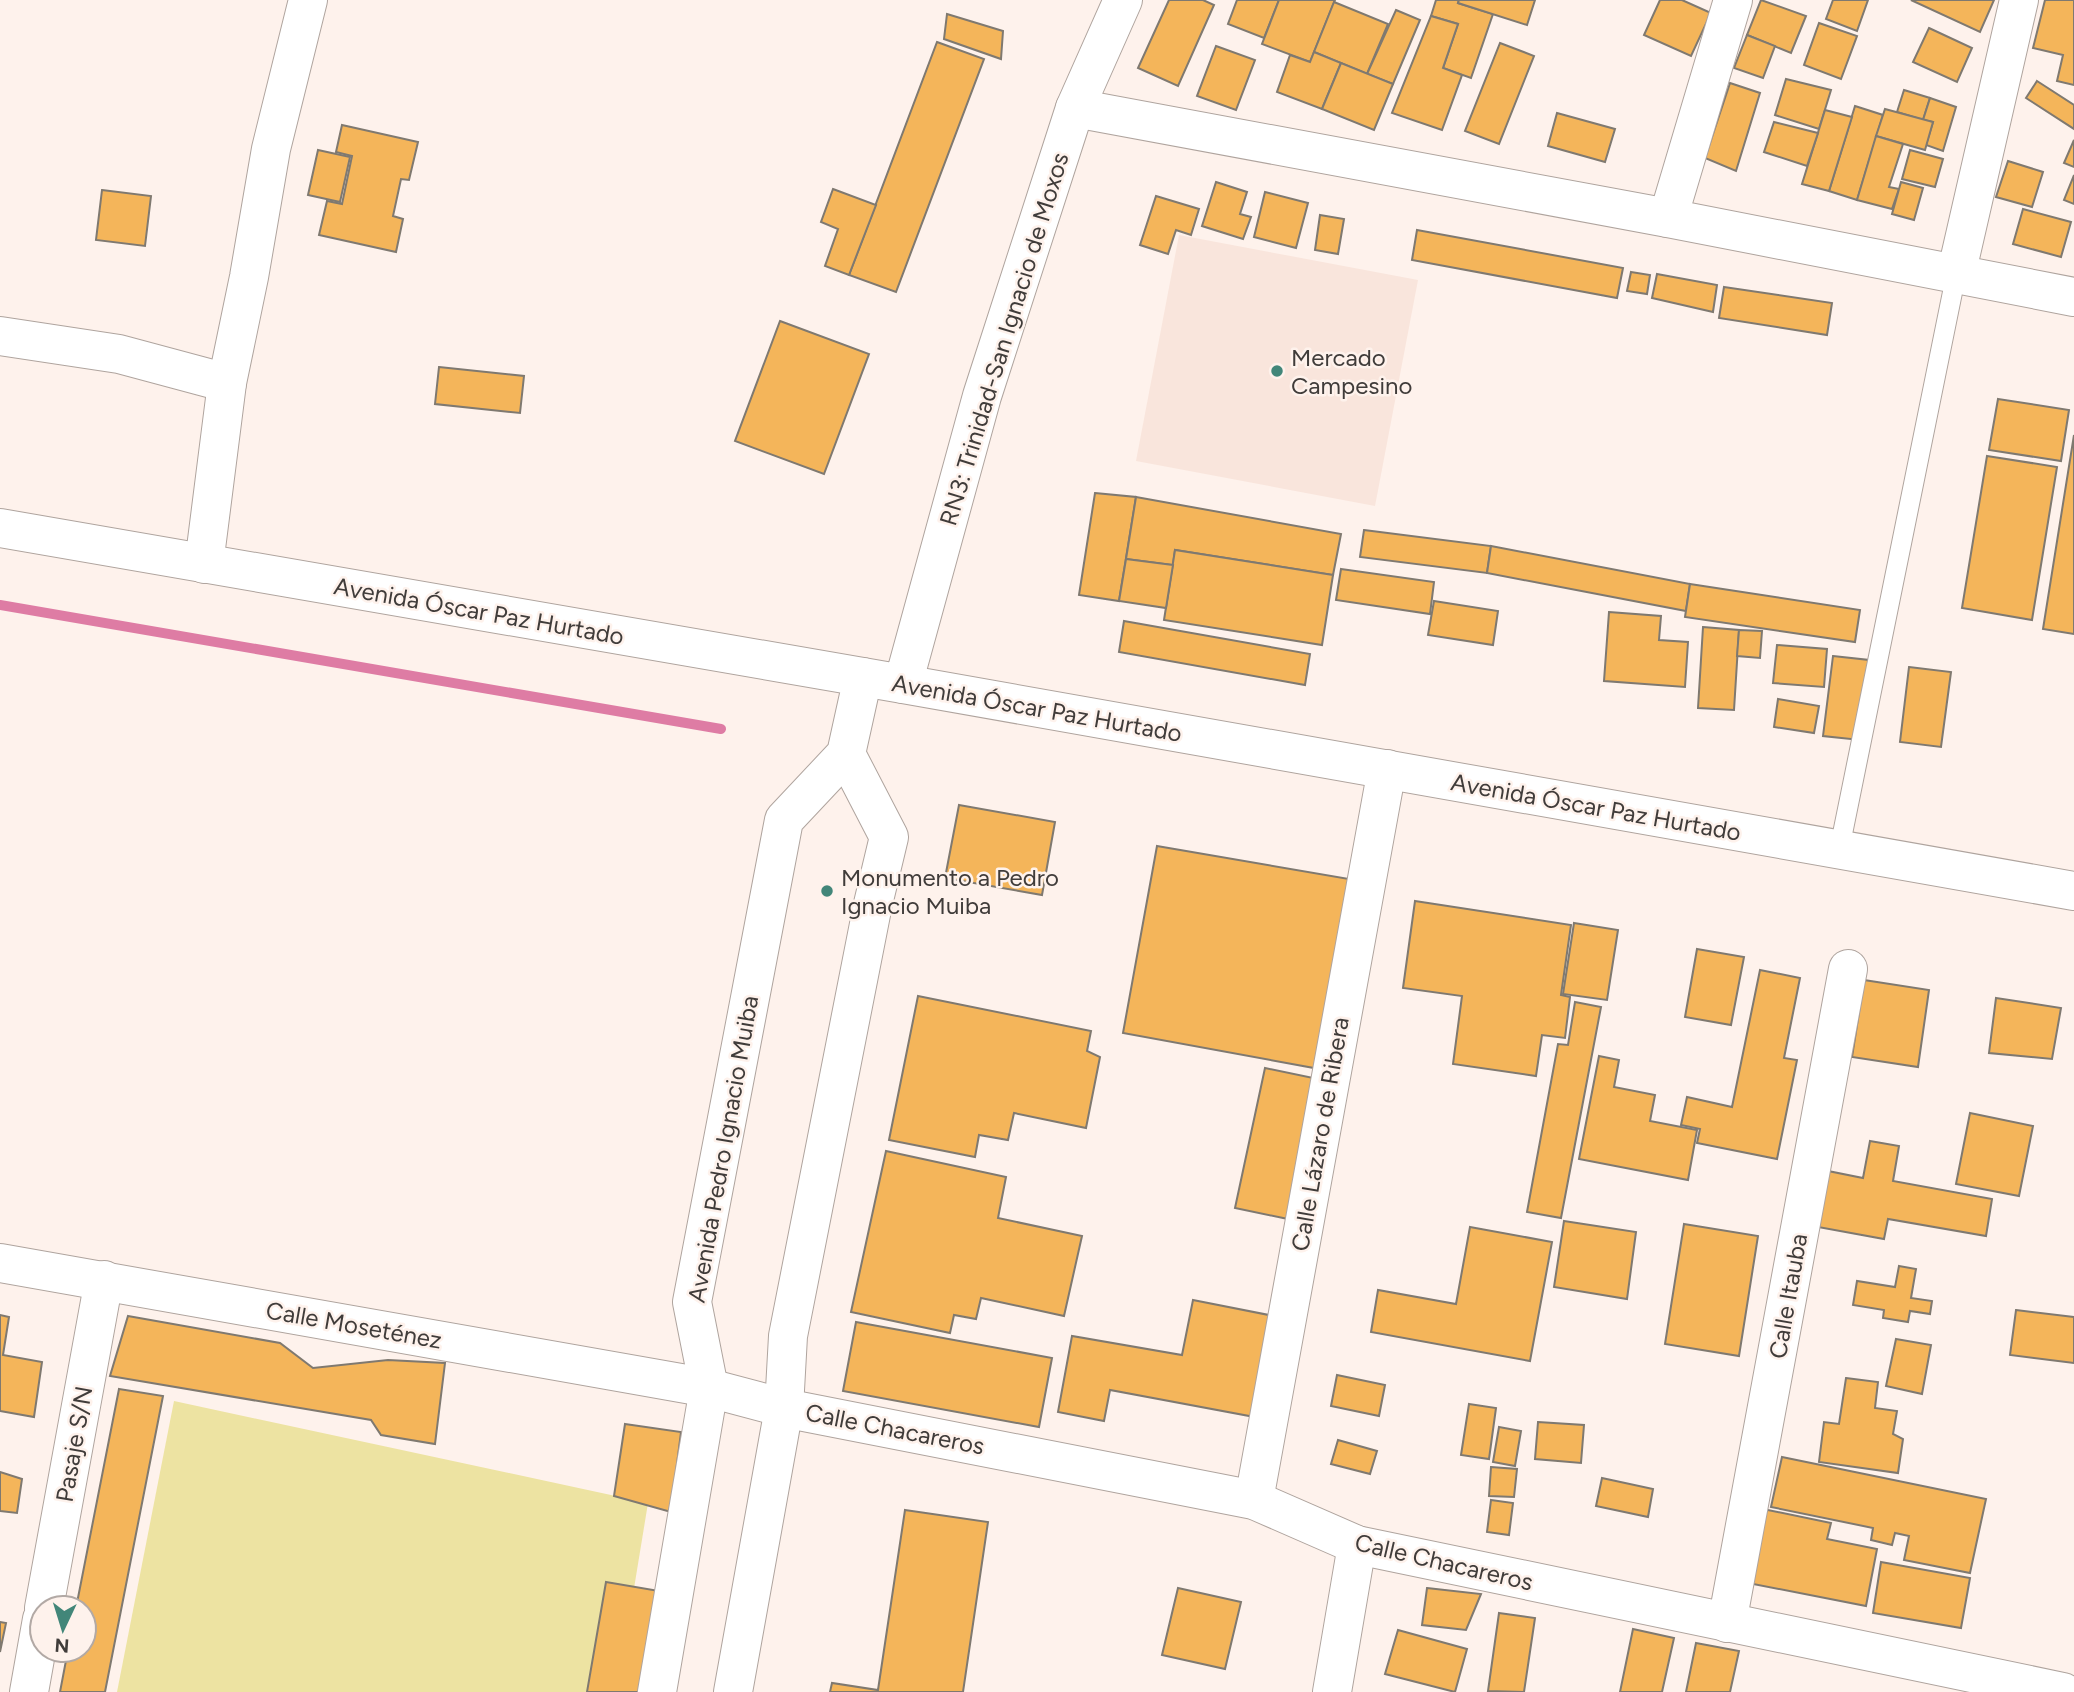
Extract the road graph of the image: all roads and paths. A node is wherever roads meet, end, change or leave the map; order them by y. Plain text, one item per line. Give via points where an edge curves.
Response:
1 (308, 0) edge
2 (1123, 0) edge
3 (1733, 0) edge
4 (2019, 0) edge
5 (1074, 108) junction
6 (1668, 218) junction
7 (1956, 275) junction
8 (2074, 297) edge
9 (0, 336) edge
10 (227, 383) junction
11 (0, 528) edge
12 (204, 564) junction
13 (863, 677) junction
14 (903, 684) junction
15 (846, 754) junction
16 (1387, 769) junction
17 (1839, 851) junction
18 (2074, 891) edge
19 (1848, 969) dead end
20 (0, 1263) edge
21 (104, 1280) junction
22 (709, 1388) junction
23 (784, 1408) junction
24 (1254, 1500) junction
25 (1357, 1545) junction
26 (47, 1594) edge
27 (1727, 1623) junction
28 (34, 1664) edge
29 (1978, 1684) edge
30 (29, 1692) edge
31 (657, 1692) edge
32 (733, 1692) edge
33 (1332, 1692) edge
34 (2063, 1692) edge

1 - 10 main road via 271,149
2 - 5 main road, RN3: Trinidad-San Ignacio de Moxos
3 - 6 main road
4 - 7 main road
5 - 6 main road
5 - 14 main road, RN3: Trinidad-San Ignacio de Moxos via 982,396
6 - 7 main road
7 - 8 main road
7 - 17 lane
9 - 10 main road via 119,354
10 - 12 main road
11 - 12 main road, Avenida Óscar Paz Hurtado
12 - 13 main road, Avenida Óscar Paz Hurtado
13 - 14 main road, Avenida Óscar Paz Hurtado
13 - 15 main road
14 - 16 main road, Avenida Óscar Paz Hurtado
15 - 22 main road, Avenida Pedro Ignacio Muiba via 784,820 692,1302
15 - 23 main road via 888,837 788,1336
16 - 17 main road, Avenida Óscar Paz Hurtado
16 - 24 main road, Calle Lázaro de Ribera
17 - 18 main road, Avenida Óscar Paz Hurtado
19 - 27 main road, Calle Itauba
20 - 21 main road, Calle Moseténez
21 - 22 main road, Calle Moseténez
21 - 26 main road, Pasaje S/N
22 - 23 main road, Calle Chacareros
22 - 31 main road, Avenida Pedro Ignacio Muiba
23 - 24 main road, Calle Chacareros
23 - 32 main road
24 - 25 main road, Calle Chacareros
25 - 27 main road, Calle Chacareros
25 - 33 main road
27 - 29 main road, Calle Chacareros
28 - 30 main road
29 - 34 main road, Calle Chacareros

